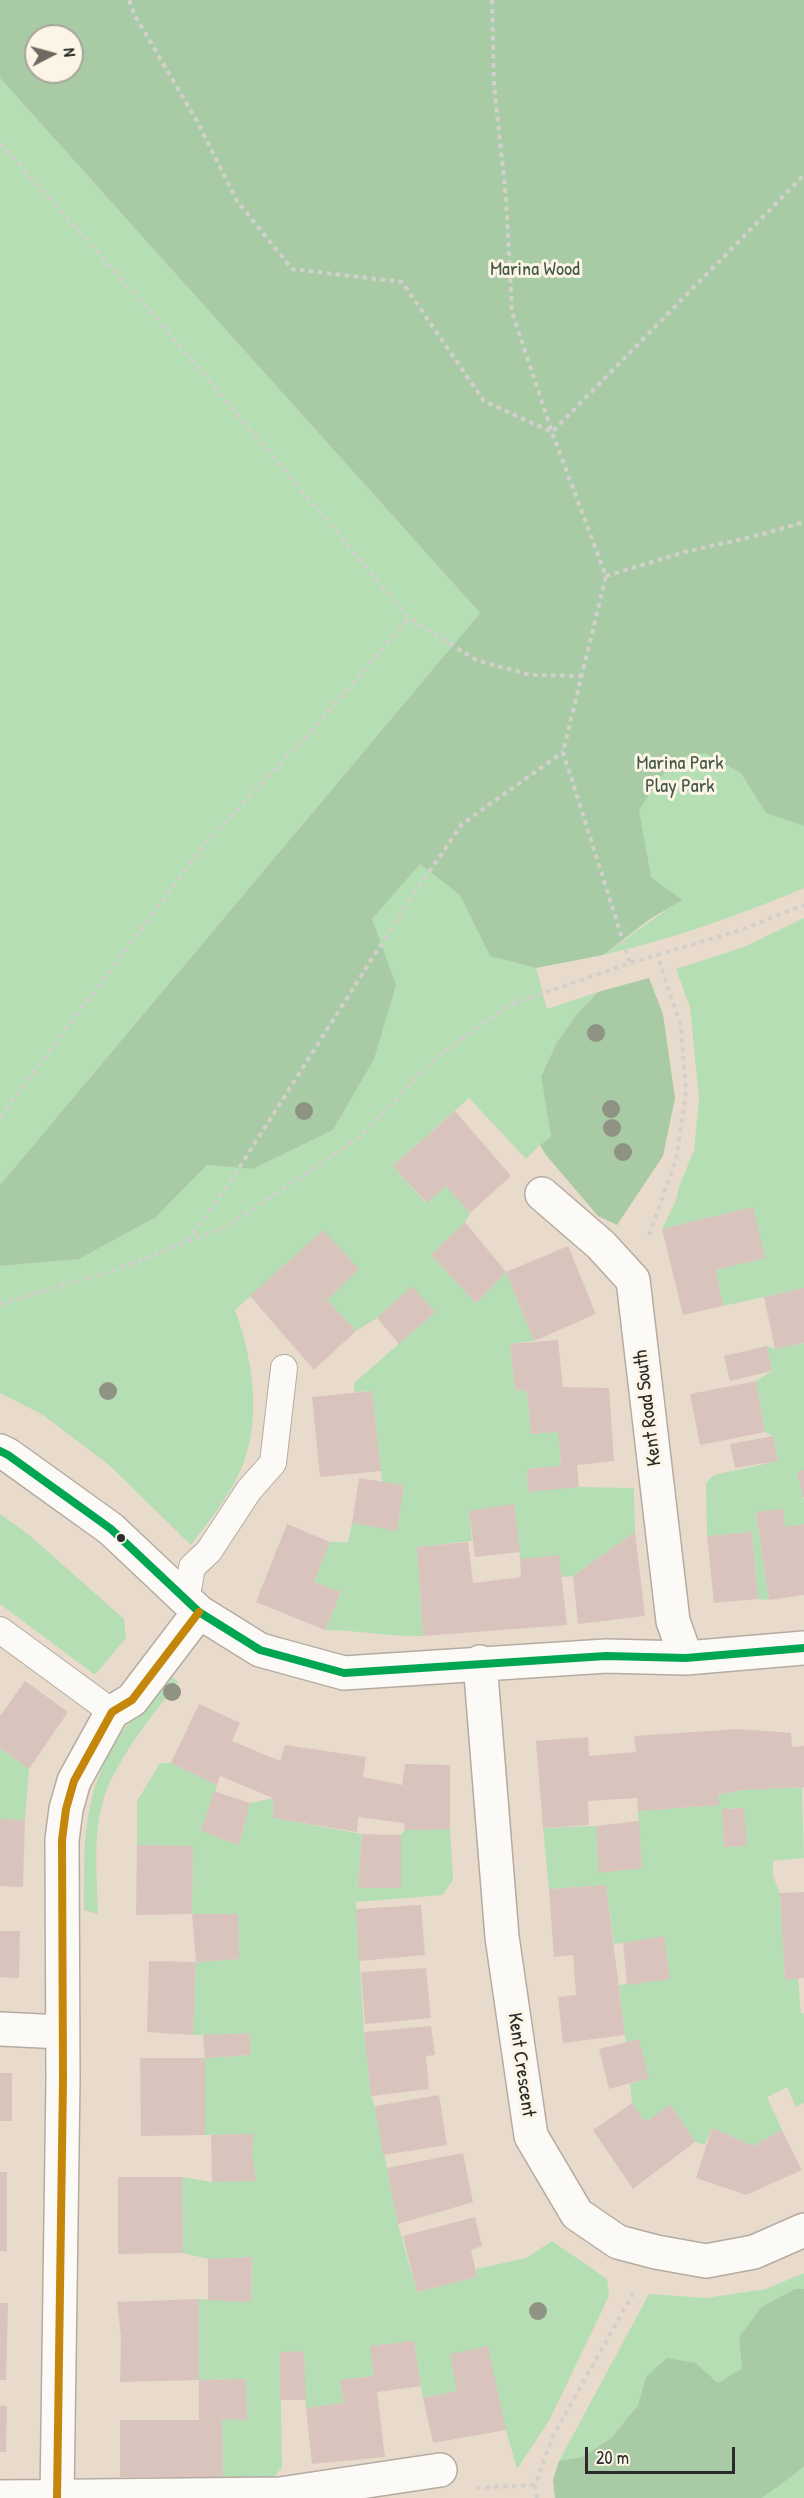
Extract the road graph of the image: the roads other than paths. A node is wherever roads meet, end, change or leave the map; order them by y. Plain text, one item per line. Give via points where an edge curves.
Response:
1 (542, 1194) dead end
2 (284, 1368) dead end
3 (0, 1451) edge
4 (193, 1607) junction
5 (0, 1630) edge
6 (804, 1648) edge
7 (686, 1658) junction
8 (480, 1662) junction
9 (112, 1712) junction
10 (0, 2029) edge
11 (62, 2032) junction
12 (804, 2230) edge
13 (440, 2470) road end
14 (57, 2497) edge
15 (0, 2498) edge

1 - 7 street, Kent Road South via 601,1245 633,1280 673,1621
2 - 4 lane via 273,1463 249,1490 209,1551 192,1567
3 - 4 street via 111,1529
4 - 8 street via 260,1650 344,1673
4 - 9 street via 132,1700
5 - 9 lane
6 - 7 street
7 - 8 street via 606,1656
8 - 12 street, Kent Crescent via 502,1937 531,2136 577,2214 618,2242 705,2261 754,2252
9 - 11 street via 74,1781 66,1809 62,1840
10 - 11 street
11 - 14 street
13 - 14 street via 280,2494
14 - 15 street

